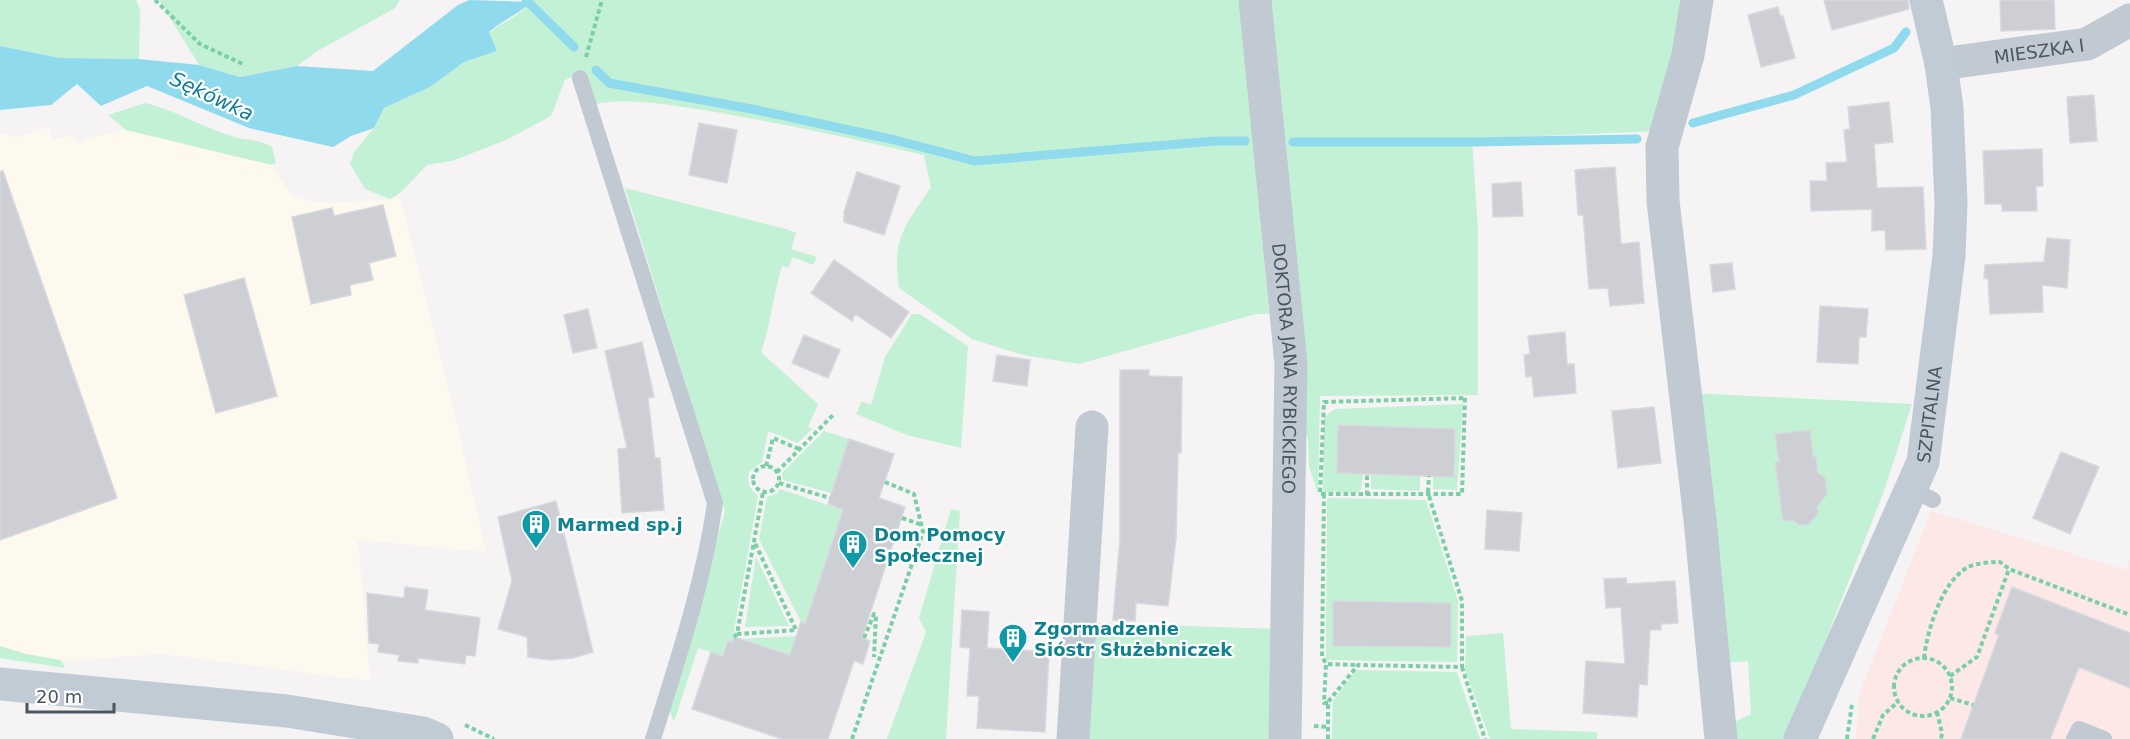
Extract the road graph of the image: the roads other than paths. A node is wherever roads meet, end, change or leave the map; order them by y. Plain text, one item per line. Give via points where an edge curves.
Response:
1 (1255, 0) edge
2 (1696, 0) edge
3 (1926, 0) edge
4 (2130, 20) edge
5 (1941, 64) junction
6 (580, 78) road end
7 (1092, 427) dead end
8 (0, 684) edge
9 (438, 739) edge
10 (653, 739) edge
11 (1073, 739) edge
12 (1286, 739) edge
13 (1721, 739) edge
14 (1800, 739) edge
15 (2074, 739) edge
16 (2104, 739) edge

1 - 12 street, DOKTORA JANA RYBICKIEGO via 1291,364
2 - 13 street via 1688,55 1662,147 1663,201
3 - 5 street, SZPITALNA
4 - 5 street, MIESZKA I via 2087,44
5 - 14 street, SZPITALNA via 1951,203 1949,256 1922,494
6 - 10 lane via 715,503 680,651
7 - 11 street
8 - 9 street via 287,711 423,733
15 - 16 lane via 2079,729

